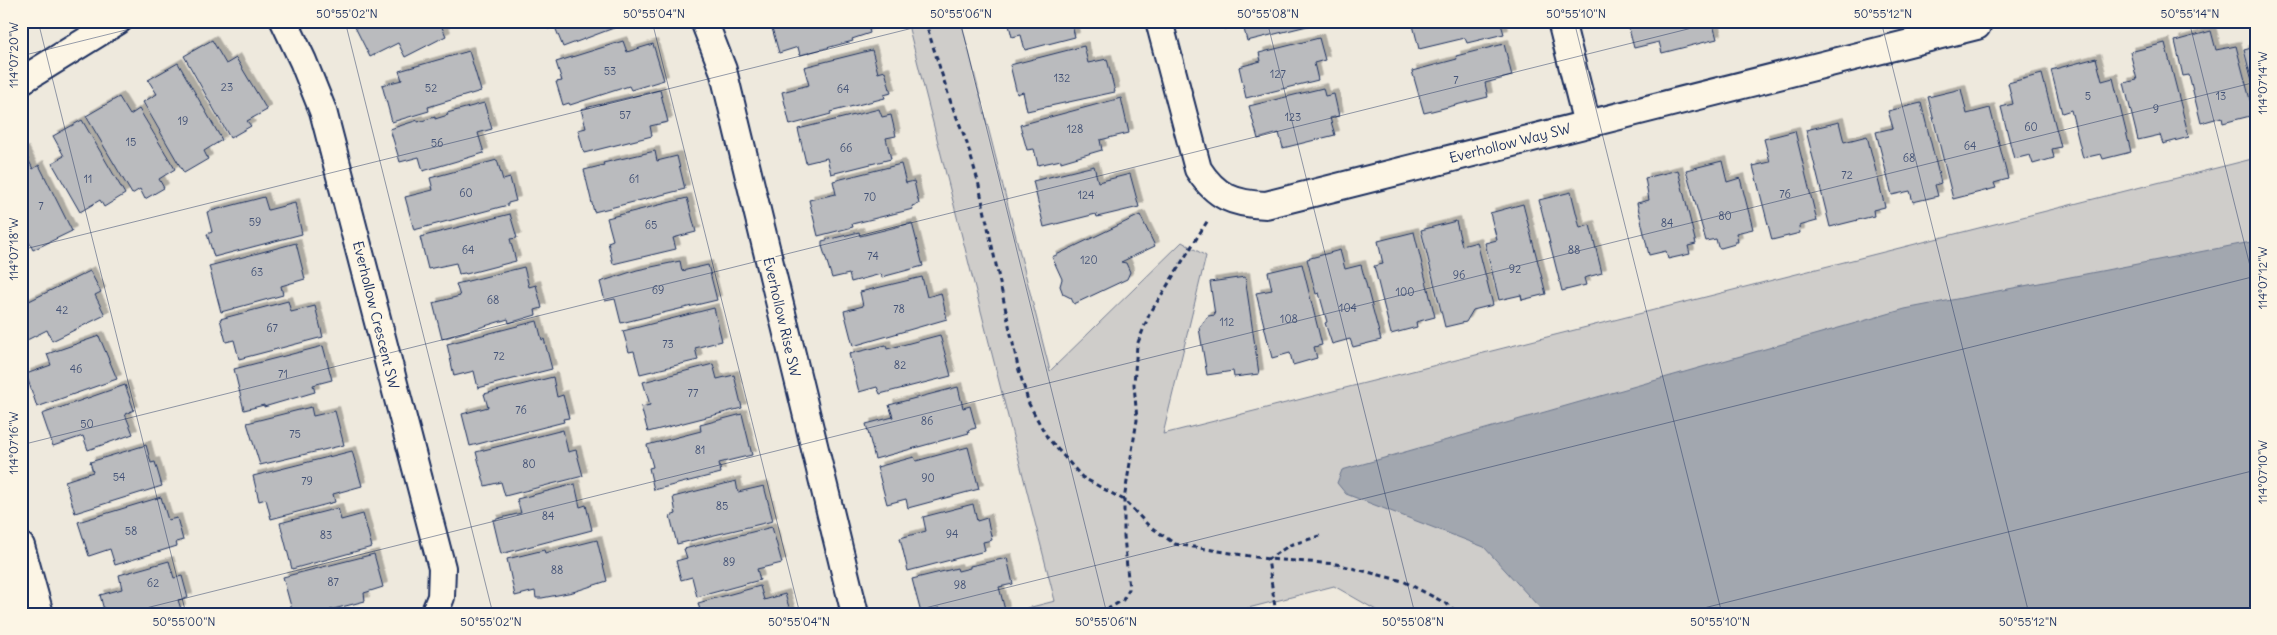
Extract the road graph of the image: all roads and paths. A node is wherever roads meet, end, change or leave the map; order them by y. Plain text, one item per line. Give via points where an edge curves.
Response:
1 (118, 21) edge
2 (284, 21) edge
3 (704, 21) edge
4 (924, 21) edge
5 (1159, 21) edge
6 (1562, 21) edge
7 (1982, 23) edge
8 (21, 81) edge
9 (1587, 124) junction
10 (1224, 196) junction
11 (1124, 500) junction
12 (1320, 536) dead end
13 (21, 546) edge
14 (1268, 559) junction
15 (40, 614) edge
16 (434, 614) edge
17 (855, 614) edge
18 (1099, 614) edge
19 (1276, 614) edge
20 (1459, 614) edge

1 - 8 street
2 - 16 street, Everhollow Crescent SW via 303,61 328,129 442,568 441,597
3 - 17 street, Everhollow Rise SW via 723,70
4 - 11 path via 978,181 1029,404 1047,437 1082,477
5 - 10 street, Everhollow Way SW via 1198,169 1208,185
6 - 9 street
7 - 9 street, Everhollow Way SW
9 - 10 street, Everhollow Way SW via 1266,205 1246,204
10 - 11 path via 1154,307 1137,345 1134,384 1137,420
11 - 14 path via 1148,525 1175,544
11 - 18 path via 1128,589 1123,600
12 - 14 path via 1290,545
13 - 15 street
14 - 19 path
14 - 20 path via 1336,564 1403,581 1447,604

